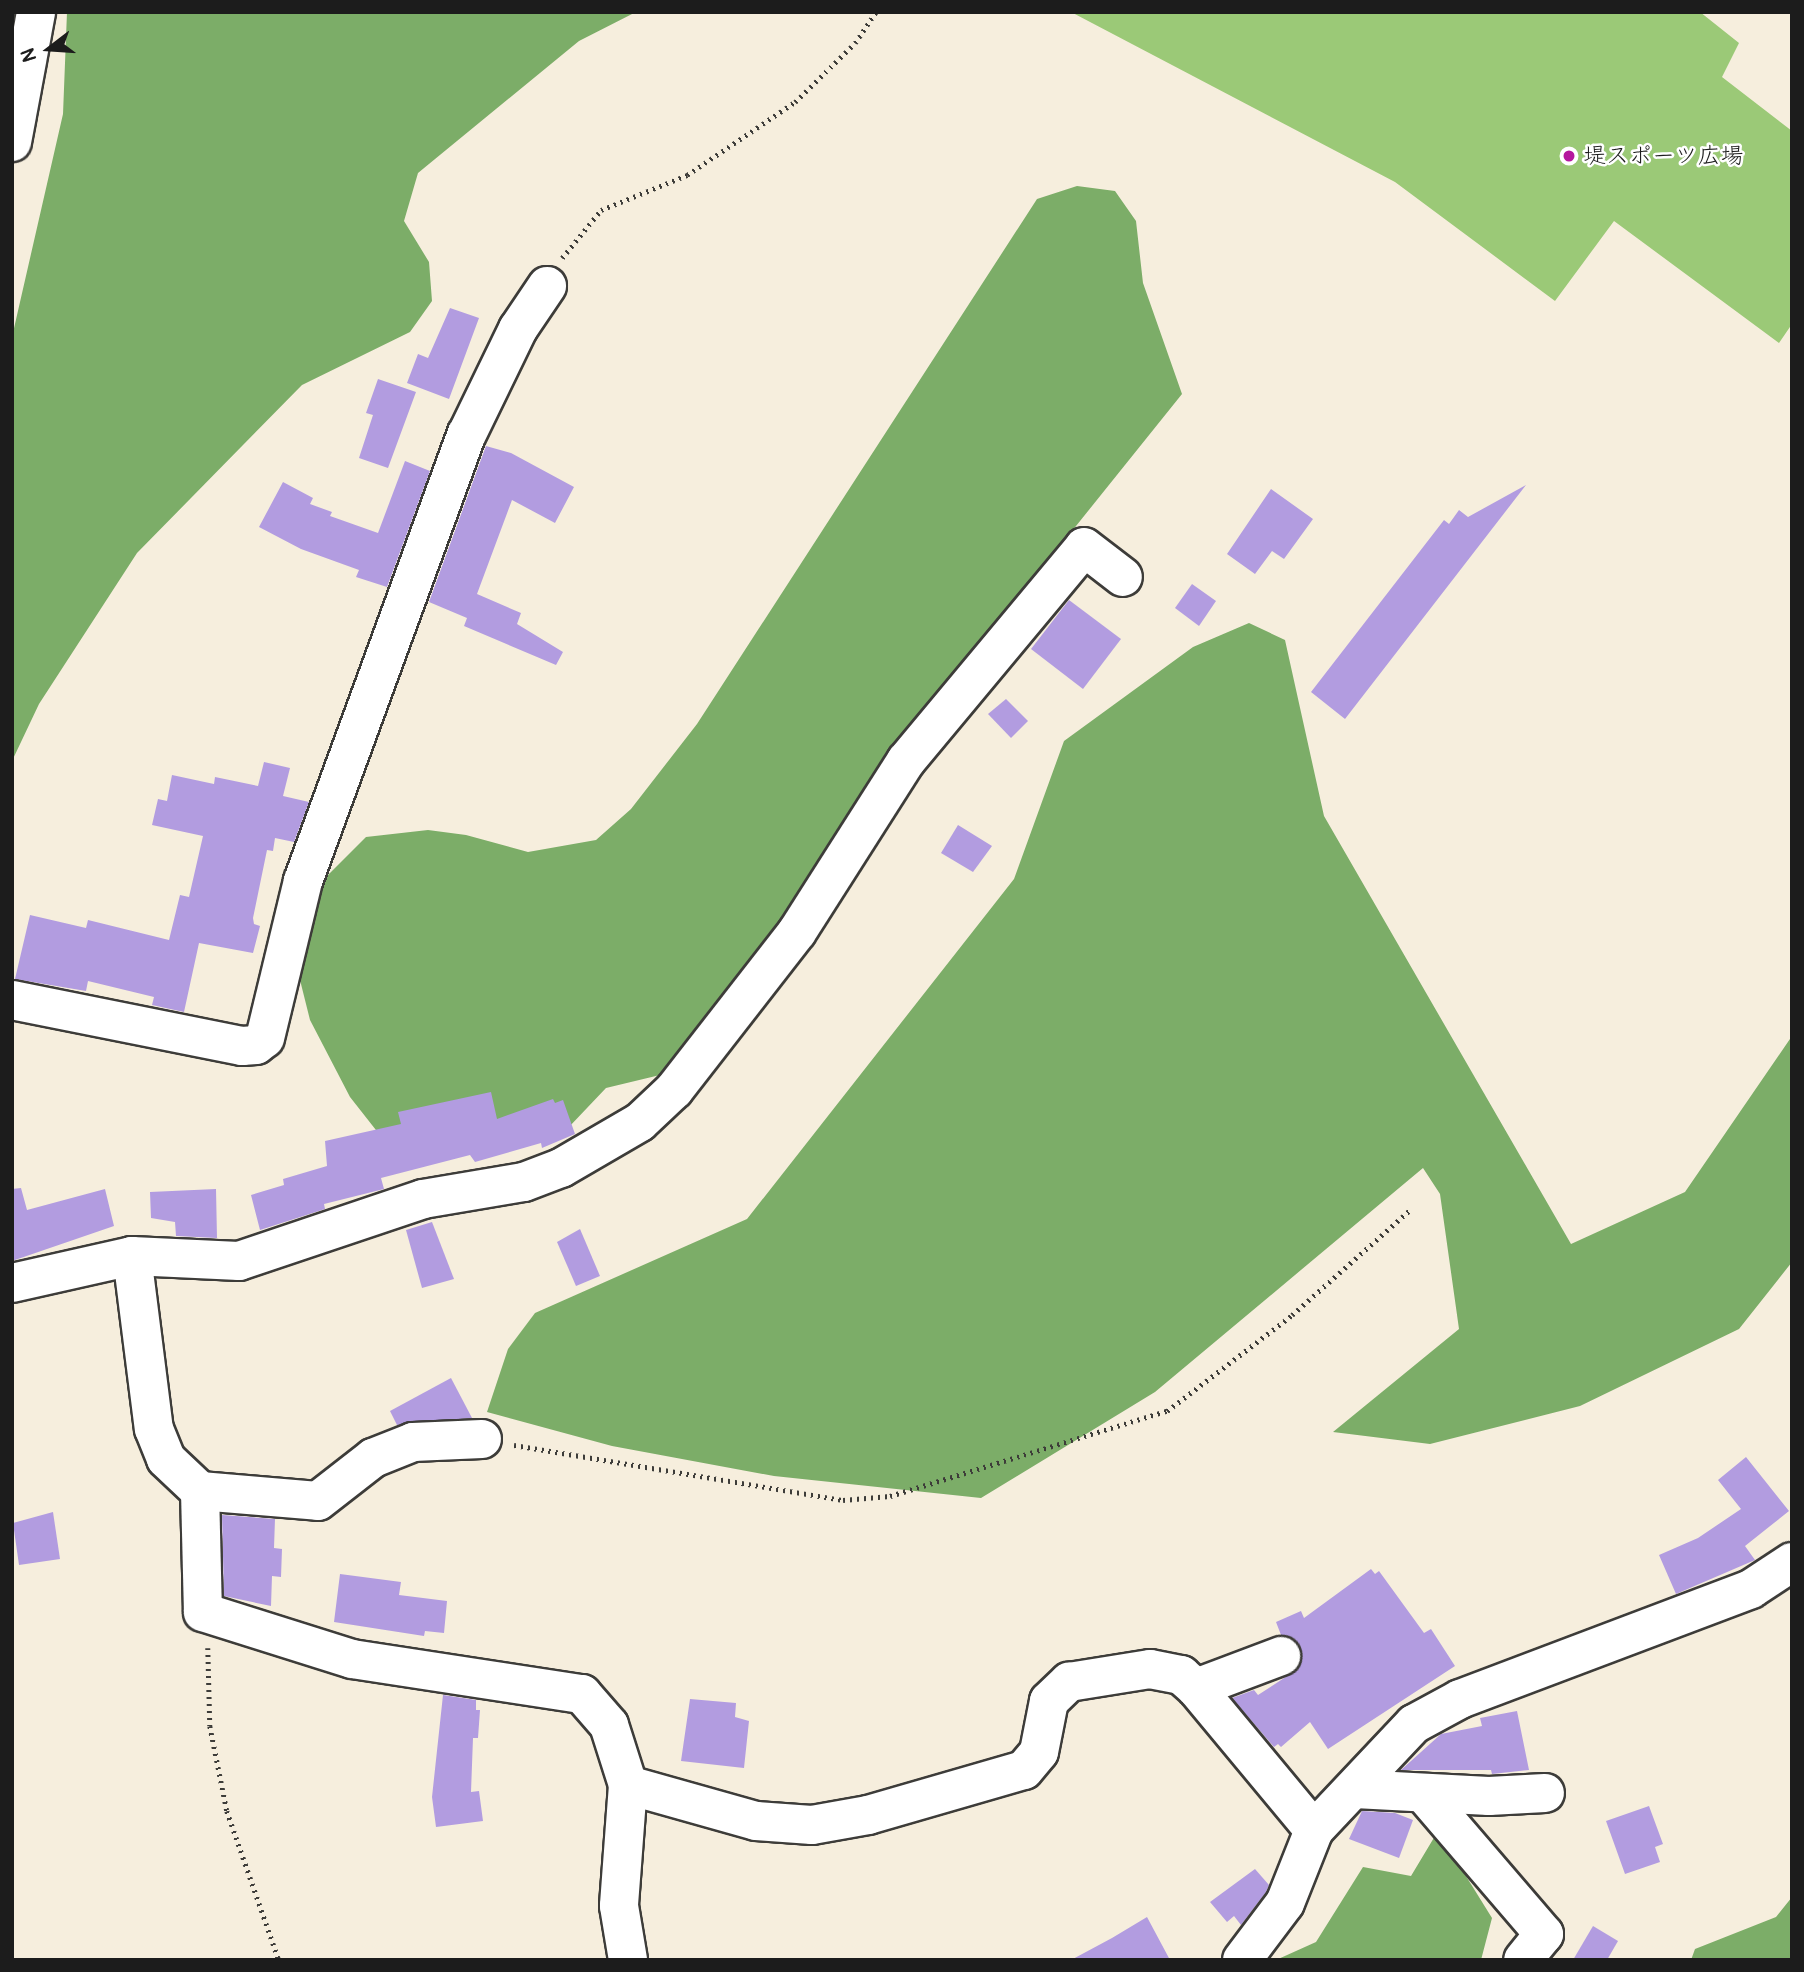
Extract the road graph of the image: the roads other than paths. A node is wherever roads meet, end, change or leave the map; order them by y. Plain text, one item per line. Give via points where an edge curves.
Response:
1 (36, 12) edge
2 (19, 68) edge
3 (12, 142) edge
4 (547, 286) road end
5 (1123, 577) dead end
6 (12, 1000) edge
7 (132, 1256) junction
8 (12, 1283) edge
9 (482, 1439) road end
10 (200, 1492) junction
11 (1792, 1562) edge
12 (1281, 1656) dead end
13 (1196, 1688) junction
14 (628, 1785) junction
15 (1355, 1788) junction
16 (1423, 1793) junction
17 (1545, 1793) dead end
18 (1314, 1830) junction
19 (628, 1960) edge
20 (1242, 1960) edge
21 (1522, 1960) edge

1 - 2 street
2 - 3 street
4 - 6 street via 518,329 467,434 303,881 265,1038 256,1045 242,1046
5 - 7 street via 1084,547 906,761 797,932 674,1090 640,1122 561,1168 524,1182 423,1199 239,1261
7 - 8 street
7 - 10 street via 154,1429 166,1459
9 - 10 street via 413,1442 373,1458 318,1501
10 - 14 street via 203,1612 352,1659 582,1694 609,1725
11 - 15 street via 1751,1589 1460,1699 1414,1724
12 - 13 street
13 - 14 street via 1181,1675 1150,1669 1069,1682 1049,1701 1039,1752 1024,1770 868,1815 812,1825 755,1821
13 - 18 street
14 - 19 street via 619,1906
15 - 16 street
15 - 18 street
16 - 17 street
16 - 21 street via 1544,1934
18 - 20 street via 1284,1903

